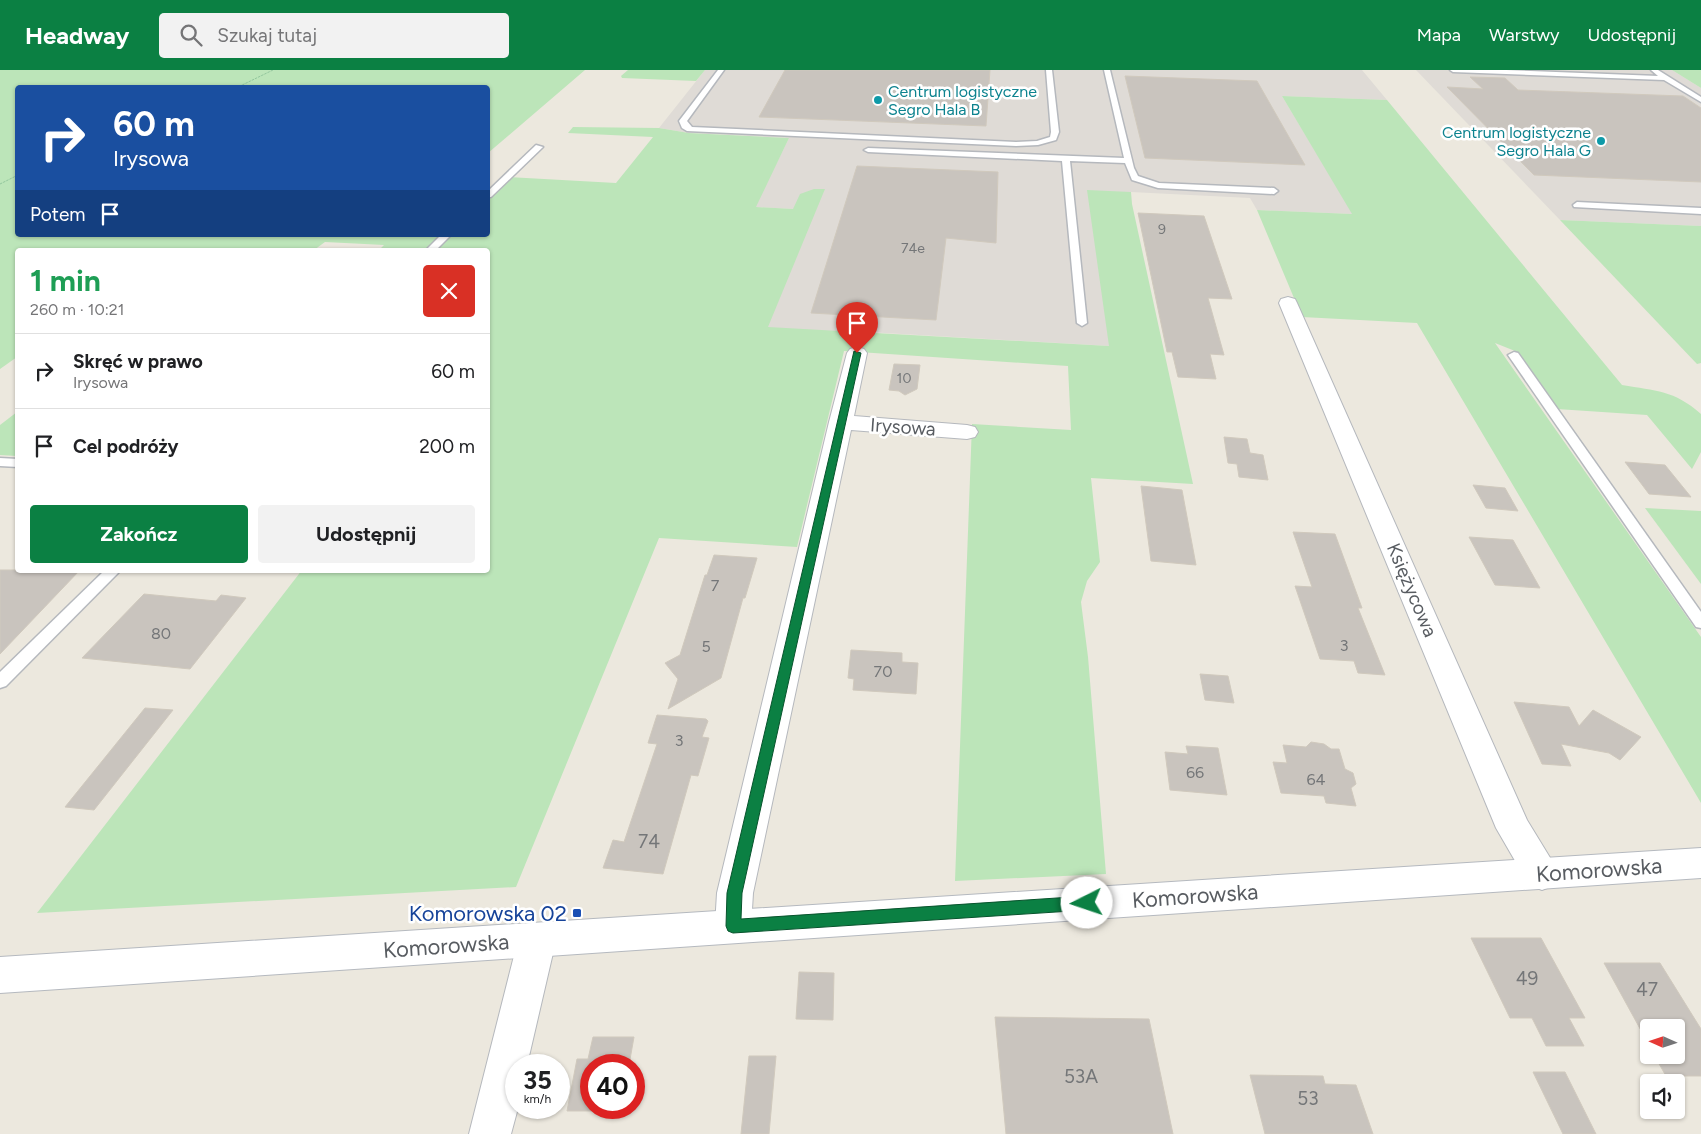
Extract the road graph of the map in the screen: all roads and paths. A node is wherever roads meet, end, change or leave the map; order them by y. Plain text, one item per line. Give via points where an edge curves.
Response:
1 (273, 70) edge
2 (722, 70) edge
3 (1050, 70) edge
4 (1107, 70) edge
5 (1453, 70) edge
6 (1654, 70) edge
7 (1666, 78) junction
8 (242, 85) edge
9 (1701, 100) edge
10 (539, 147) dead end
11 (868, 150) dead end
12 (1066, 158) junction
13 (1128, 161) junction
14 (15, 176) edge
15 (0, 184) edge
16 (1274, 190) dead end
17 (490, 192) edge
18 (1577, 205) dead end
19 (1701, 211) edge
20 (444, 237) edge
21 (433, 248) edge
22 (1288, 303) dead end
23 (1082, 323) dead end
24 (857, 353) dead end
25 (1514, 355) dead end
26 (840, 422) junction
27 (966, 432) dead end
28 (0, 462) edge
29 (15, 463) edge
30 (111, 573) edge
31 (1701, 623) edge
32 (0, 682) edge
33 (1701, 863) edge
34 (1542, 874) junction
35 (733, 926) junction
36 (537, 940) junction
37 (0, 975) edge
38 (490, 1134) edge

1 - 8 path
2 - 3 lane via 683,121 685,126 690,129 1016,144 1038,143 1053,138
4 - 13 lane
5 - 7 lane
6 - 7 lane
7 - 9 lane
10 - 17 lane
11 - 12 lane
12 - 13 lane
12 - 23 lane
13 - 16 lane via 1135,178 1150,183
14 - 15 path
18 - 19 lane
20 - 21 lane
22 - 34 street, Księżycowa via 1514,828
24 - 26 street, Irysowa
25 - 31 lane
26 - 27 street, Irysowa
26 - 35 street, Irysowa via 735,893
28 - 29 lane
30 - 32 lane
33 - 34 street, Komorowska
34 - 35 street, Komorowska
35 - 36 street, Komorowska
36 - 37 street, Komorowska
36 - 38 street

